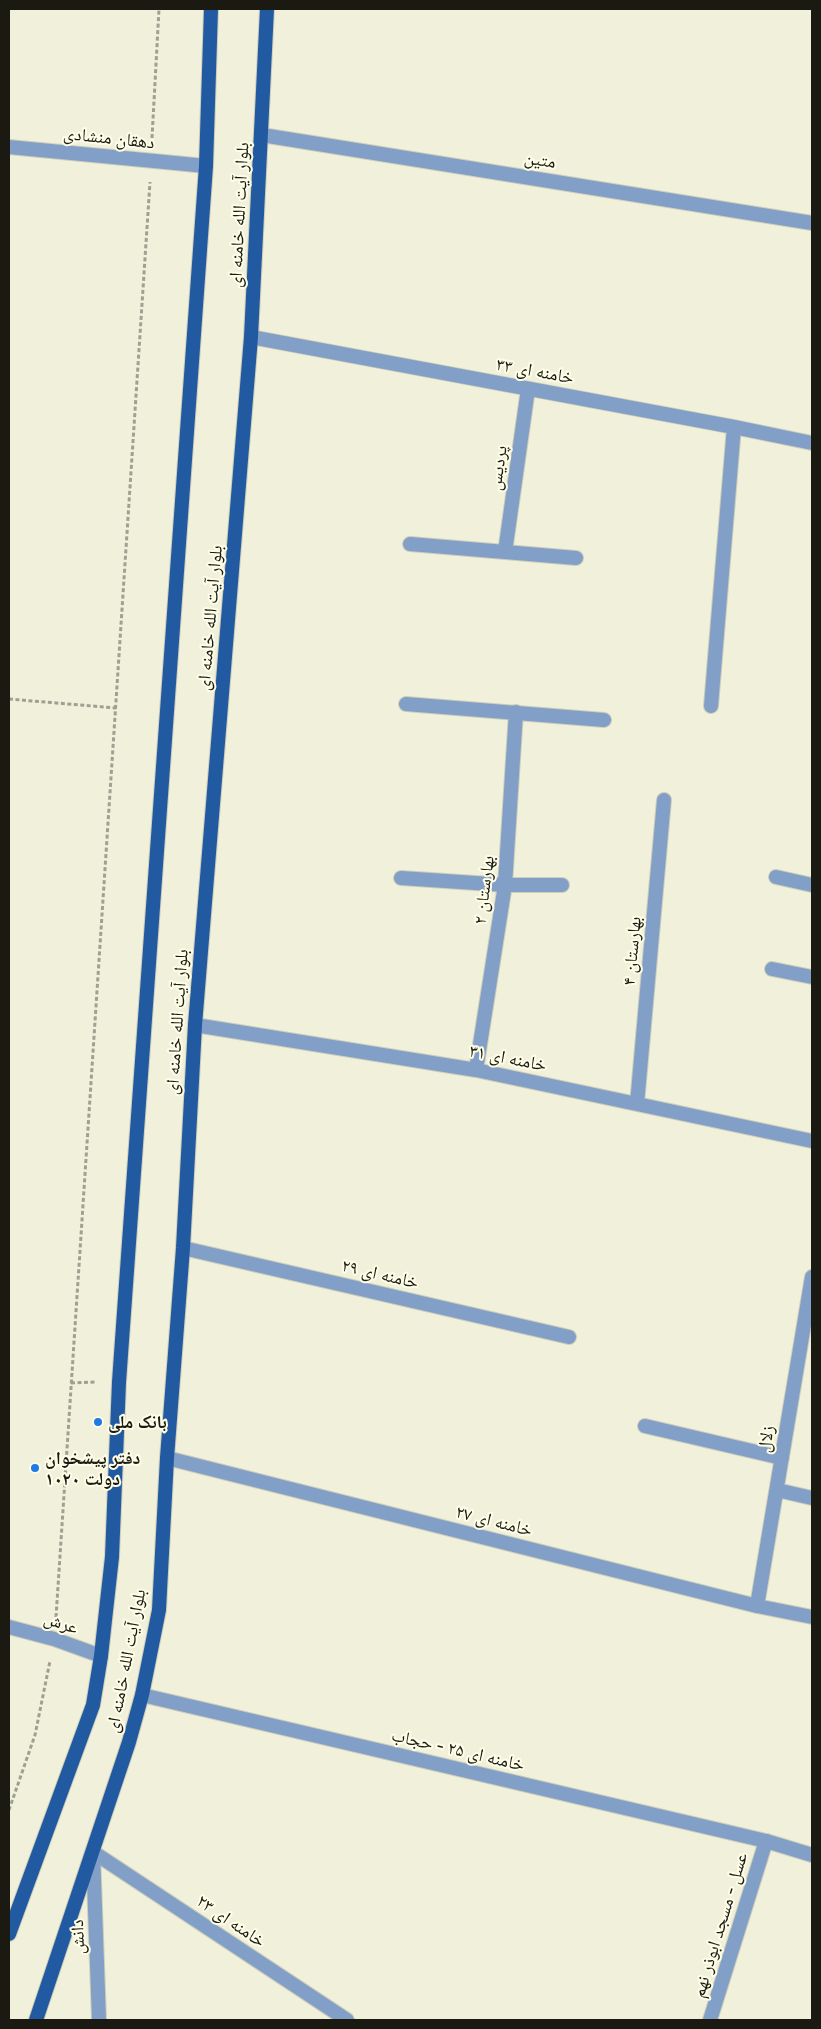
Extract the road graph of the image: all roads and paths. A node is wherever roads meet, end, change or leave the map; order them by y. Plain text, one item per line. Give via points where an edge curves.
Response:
1 (158, 9) edge
2 (211, 9) edge
3 (267, 9) edge
4 (262, 134) junction
5 (9, 147) edge
6 (151, 161) junction
7 (206, 166) junction
8 (812, 223) edge
9 (252, 337) junction
10 (528, 389) junction
11 (734, 427) junction
12 (812, 443) edge
13 (410, 544) dead end
14 (505, 552) junction
15 (576, 558) dead end
16 (9, 700) edge
17 (406, 704) dead end
18 (711, 706) dead end
19 (116, 708) junction
20 (516, 712) junction
21 (604, 720) dead end
22 (664, 800) dead end
23 (401, 878) dead end
24 (776, 878) dead end
25 (505, 885) junction
26 (562, 885) dead end
27 (812, 885) edge
28 (772, 969) dead end
29 (812, 977) edge
30 (195, 1025) junction
31 (476, 1070) junction
32 (637, 1104) junction
33 (812, 1141) edge
34 (182, 1248) junction
35 (812, 1277) edge
36 (569, 1338) dead end
37 (645, 1426) dead end
38 (167, 1458) junction
39 (782, 1458) junction
40 (776, 1490) junction
41 (812, 1498) edge
42 (757, 1606) junction
43 (812, 1617) edge
44 (9, 1627) edge
45 (54, 1639) junction
46 (101, 1656) junction
47 (142, 1695) junction
48 (9, 1810) edge
49 (766, 1842) junction
50 (93, 1852) junction
51 (812, 1855) edge
52 (9, 1934) edge
53 (36, 2020) edge
54 (99, 2020) edge
55 (347, 2020) edge
56 (710, 2020) edge

1 - 6 path
2 - 7 main road, بلوار آیت الله خامنه ای
3 - 4 main road, بلوار آیت الله خامنه ای
4 - 8 street, متین
4 - 9 main road, بلوار آیت الله خامنه ای
5 - 6 street, دهقان منشادی
6 - 7 street, دهقان منشادی
6 - 19 path
7 - 46 main road, بلوار آیت الله خامنه ای via 120,1372 112,1557
9 - 10 street, خامنه ای ۳۳
9 - 30 main road, بلوار آیت الله خامنه ای
10 - 11 street, خامنه ای ۳۳
10 - 14 street, پردیس
11 - 12 street, خامنه ای ۳۳
11 - 18 street
13 - 14 street
14 - 15 street
16 - 19 path
17 - 20 street
19 - 45 path
20 - 21 street
20 - 25 street, بهارستان ۲
22 - 32 street, بهارستان ۴
23 - 25 street
24 - 27 street
25 - 26 street
25 - 31 street, بهارستان ۲
28 - 29 street
30 - 31 street, خامنه ای ۳۱
30 - 34 main road, بلوار آیت الله خامنه ای
31 - 32 street, خامنه ای ۳۱
32 - 33 street, خامنه ای ۳۱
34 - 36 street, خامنه ای ۲۹
34 - 38 main road, بلوار آیت الله خامنه ای
35 - 39 street, زلال
37 - 39 street
38 - 42 street, خامنه ای ۲۷
38 - 47 main road, بلوار آیت الله خامنه ای via 159,1610
39 - 40 street, زلال
40 - 41 street
40 - 42 street, زلال
42 - 43 street, خامنه ای ۲۷
44 - 45 street, عرش
45 - 46 street, عرش
45 - 48 path via 35,1735
46 - 52 main road, بلوار آیت الله خامنه ای via 93,1705
47 - 49 street, خامنه ای ۲۵ - حجاب
47 - 50 main road, بلوار آیت الله خامنه ای
49 - 51 street, خامنه ای ۲۵ - حجاب
49 - 56 street, عسل - مسجد ابوذر نهم
50 - 53 main road, بلوار آیت الله خامنه ای
50 - 54 street, دانش
50 - 55 street, خامنه ای ۲۳

